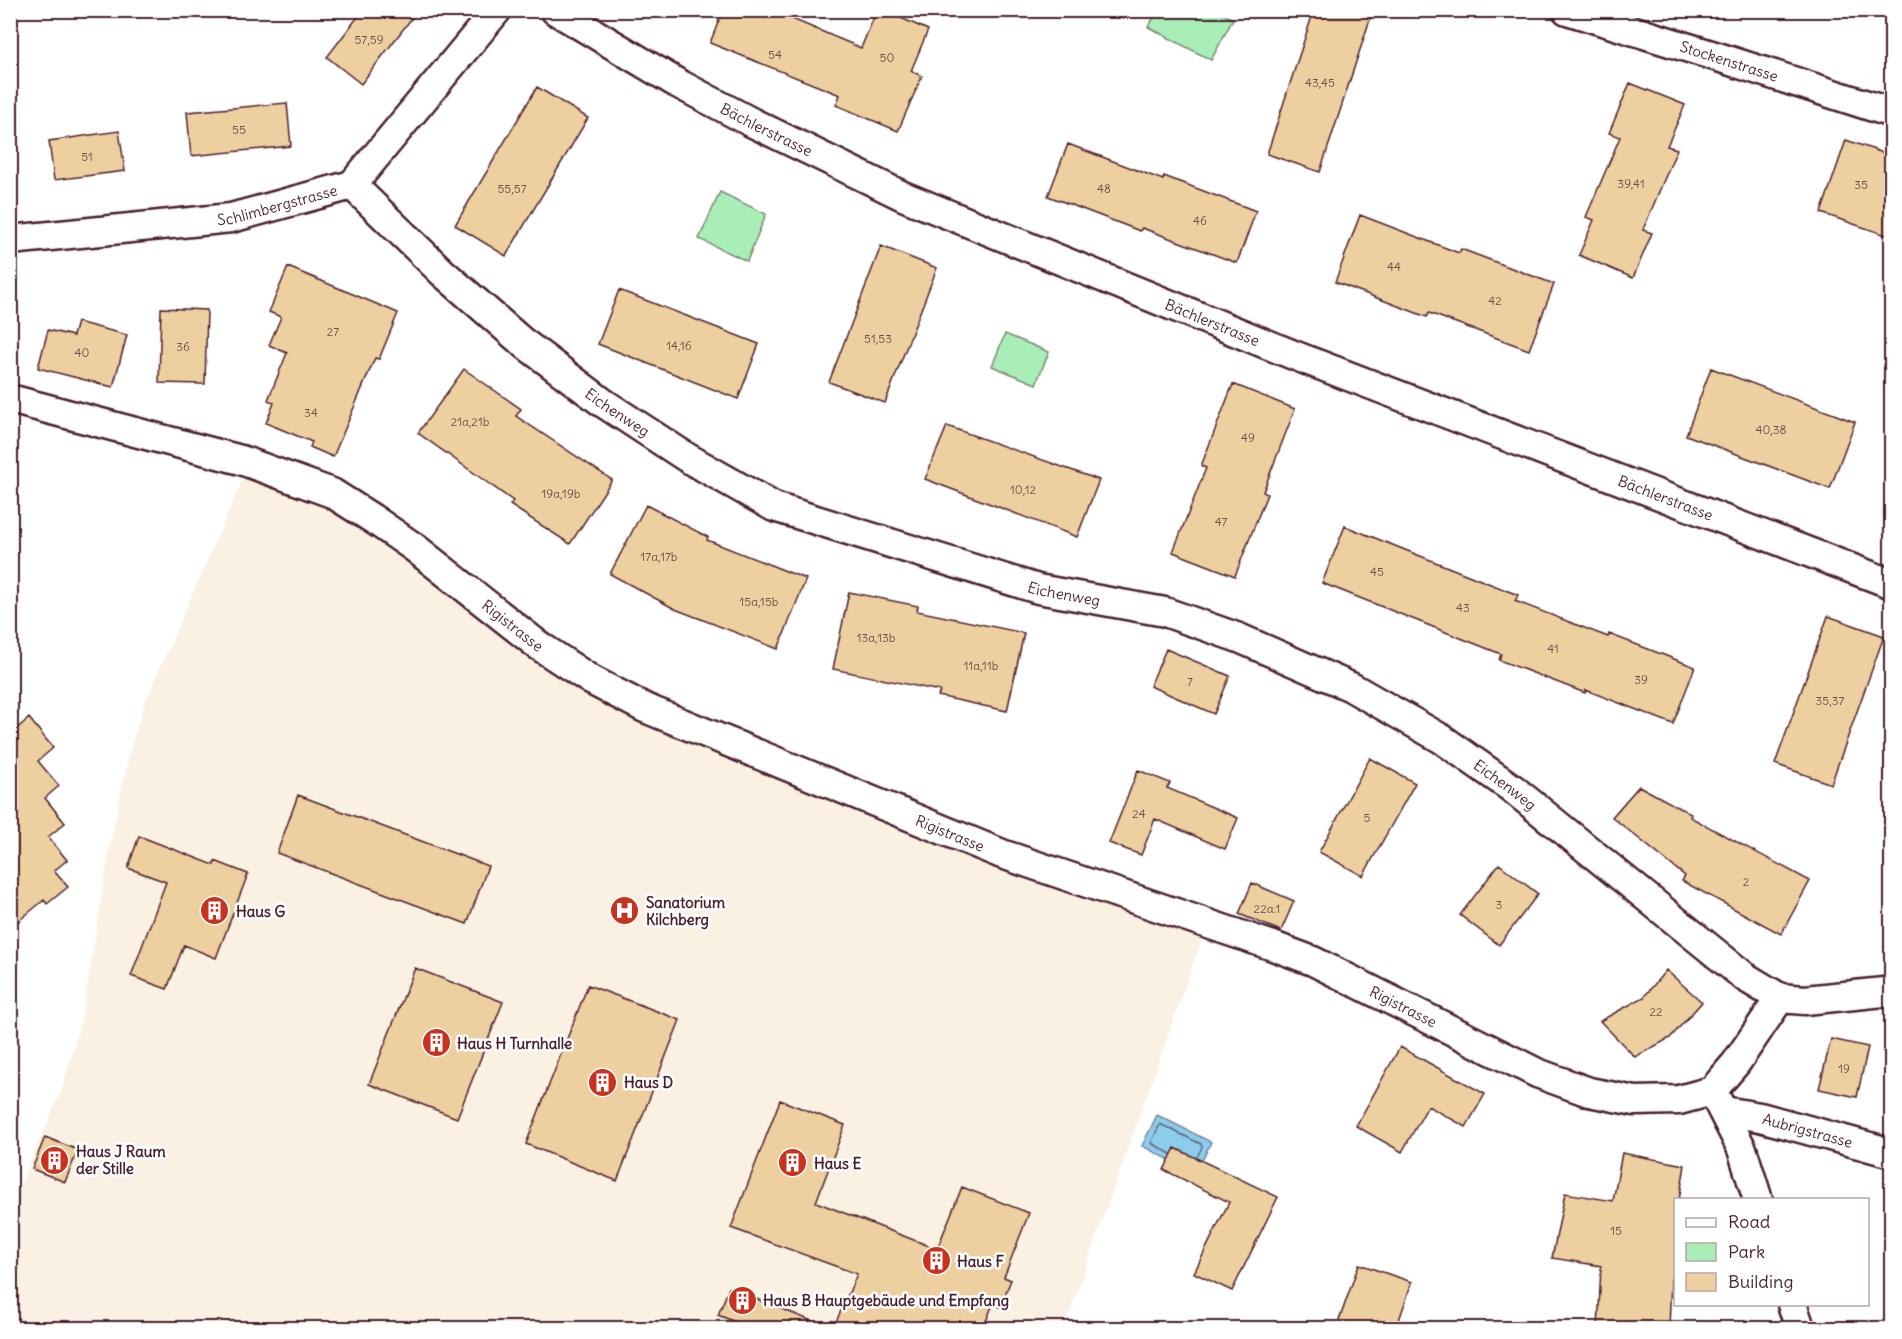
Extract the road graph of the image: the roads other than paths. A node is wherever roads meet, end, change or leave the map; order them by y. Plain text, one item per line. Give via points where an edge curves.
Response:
1 (497, 10) edge
2 (555, 10) edge
3 (1567, 10) edge
4 (1892, 113) edge
5 (352, 185) junction
6 (10, 240) edge
7 (10, 399) edge
8 (1892, 584) edge
9 (1892, 994) edge
10 (1780, 998) junction
11 (1718, 1101) junction
12 (1892, 1153) edge
13 (1757, 1198) edge
14 (1792, 1306) edge
15 (1800, 1329) edge

1 - 5 street, Schlimbergstrasse
2 - 8 street, Bächlerstrasse via 676,83 903,196 1296,356
3 - 4 street, Stockenstrasse
5 - 6 street, Schlimbergstrasse via 231,218
5 - 10 street, Eichenweg via 521,341 603,402 696,463 774,507 1038,590 1165,612 1239,638 1351,687 1442,739 1514,789 1745,977
7 - 11 street, Rigistrasse via 242,460 332,494 415,548 538,645 591,680 645,708 1002,854 1313,961 1537,1073 1589,1092 1635,1101
9 - 10 street
10 - 11 street via 1736,1063
11 - 12 street, Aubrigstrasse
11 - 13 street via 1742,1149
14 - 15 street

